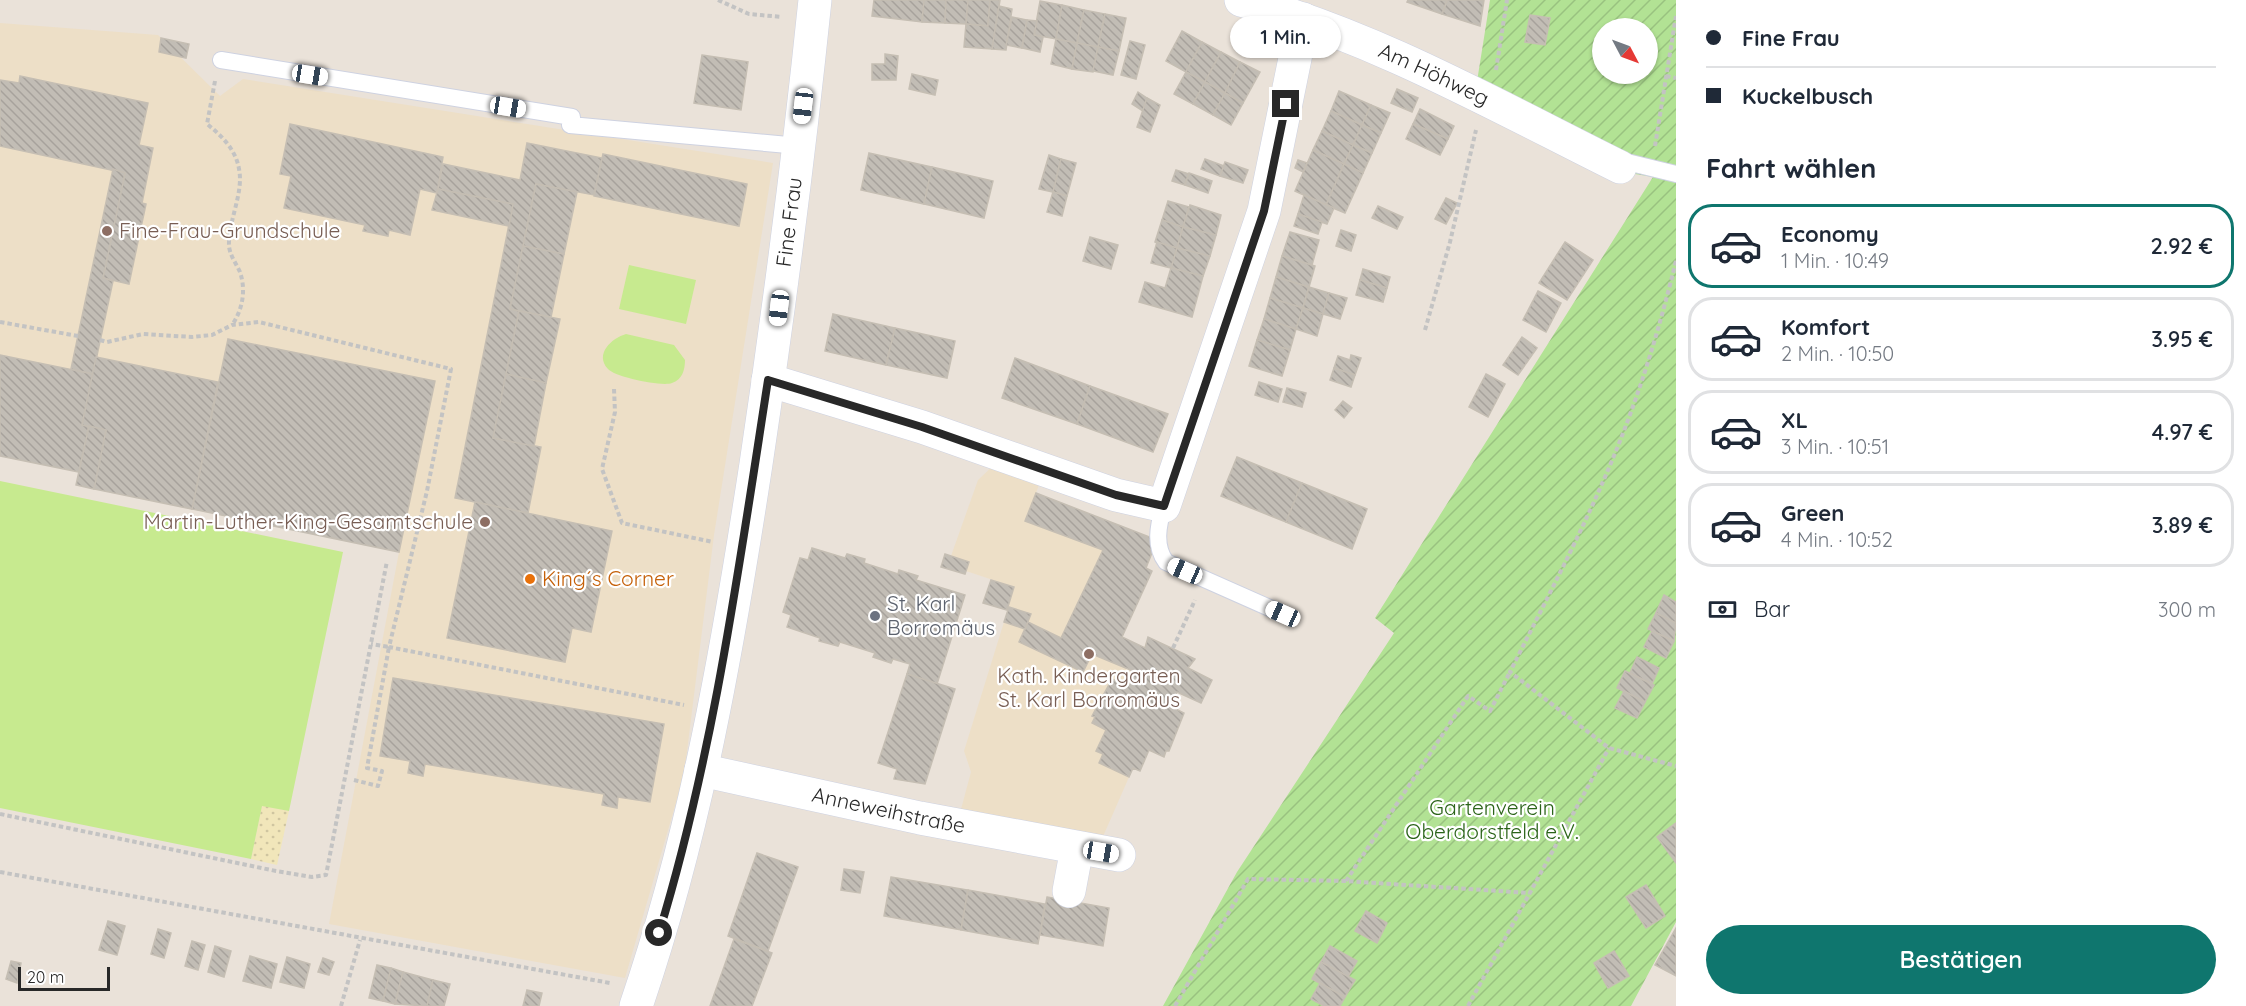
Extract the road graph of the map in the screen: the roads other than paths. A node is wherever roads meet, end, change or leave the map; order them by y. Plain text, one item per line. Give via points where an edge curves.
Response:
1 (815, 0) edge
2 (1259, 2) edge
3 (1303, 19) junction
4 (221, 60) road end
5 (799, 146) junction
6 (1620, 166) joint
7 (1676, 174) edge
8 (768, 380) junction
9 (1164, 506) junction
10 (1283, 614) dead end
11 (701, 770) junction
12 (1077, 848) junction
13 (1119, 855) dead end
14 (1069, 891) dead end
15 (625, 995) edge

1 - 5 street, Fine Frau
2 - 3 street, Am Höhweg
3 - 6 street, Am Höhweg via 1412,63
3 - 9 street via 1264,211
4 - 5 lane via 572,117 570,125
5 - 8 street, Fine Frau
6 - 7 lane via 1627,162
8 - 9 street via 922,427 1116,495
8 - 11 street, Fine Frau via 743,549
9 - 10 lane via 1158,523 1158,552 1166,562
11 - 12 street, Anneweihstraße
11 - 15 street, Fine Frau via 671,896
12 - 13 street, Anneweihstraße
12 - 14 street

